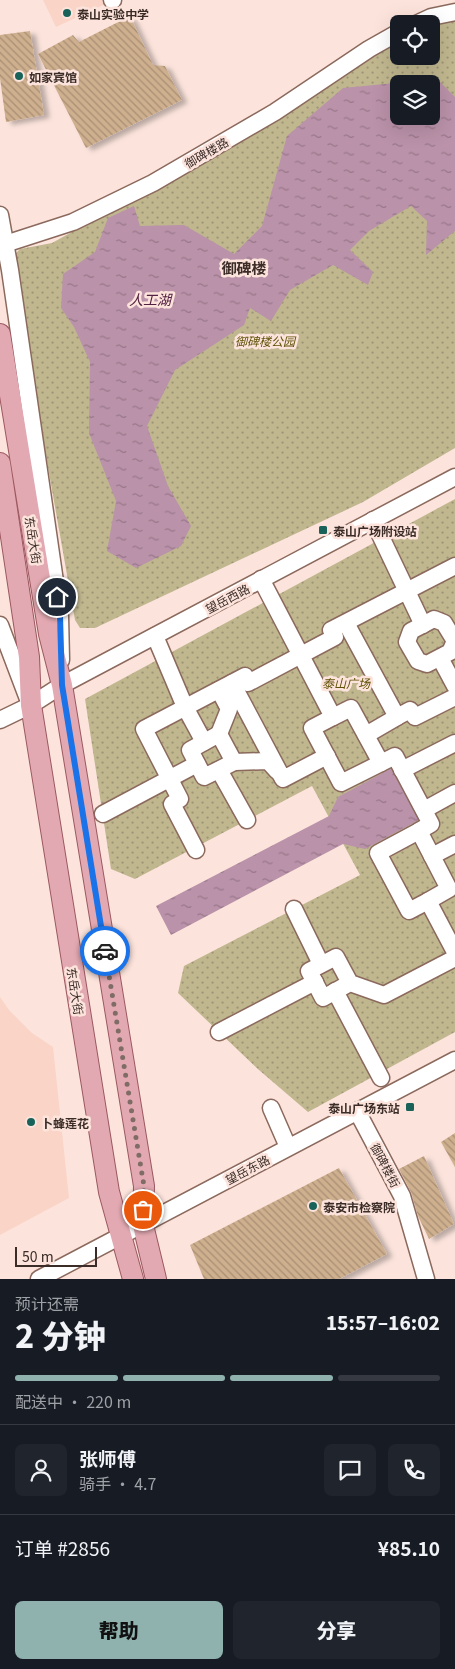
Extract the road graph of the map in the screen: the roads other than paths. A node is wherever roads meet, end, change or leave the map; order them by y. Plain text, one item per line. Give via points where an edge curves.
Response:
1 (455, 12) edge
2 (440, 15) edge
3 (390, 37) edge
4 (0, 215) edge
5 (2, 244) edge
6 (0, 334) edge
7 (0, 463) edge
8 (455, 476) edge
9 (373, 520) junction
10 (455, 566) edge
11 (261, 579) junction
12 (407, 591) junction
13 (346, 623) junction
14 (423, 624) junction
15 (0, 626) edge
16 (155, 636) junction
17 (300, 655) junction
18 (440, 658) junction
19 (62, 685) junction
20 (233, 685) junction
21 (455, 686) edge
22 (455, 697) edge
23 (236, 705) junction
24 (30, 706) junction
25 (186, 707) junction
26 (397, 716) junction
27 (333, 717) junction
28 (0, 720) edge
29 (219, 734) junction
30 (366, 735) junction
31 (204, 742) junction
32 (455, 743) edge
33 (327, 756) junction
34 (234, 762) junction
35 (381, 763) junction
36 (197, 764) junction
37 (219, 770) junction
38 (402, 770) junction
39 (169, 779) junction
40 (283, 779) junction
41 (455, 794) edge
42 (424, 810) junction
43 (102, 814) dead end
44 (247, 820) dead end
45 (419, 831) junction
46 (455, 844) edge
47 (196, 850) dead end
48 (432, 856) junction
49 (428, 901) junction
50 (294, 909) dead end
51 (455, 952) edge
52 (455, 958) edge
53 (322, 964) junction
54 (315, 982) junction
55 (350, 984) junction
56 (335, 991) junction
57 (219, 1032) dead end
58 (455, 1060) edge
59 (381, 1078) dead end
60 (271, 1108) dead end
61 (357, 1111) junction
62 (288, 1147) junction
63 (143, 1225) junction
64 (121, 1236) junction
65 (40, 1279) edge
66 (133, 1279) edge
67 (156, 1279) edge
68 (426, 1279) edge

1 - 2 street
3 - 5 street, 御碑楼路 via 274,112 153,183 73,222
4 - 5 street
5 - 19 street via 10,270 60,616
6 - 19 main road, 东岳大街 via 50,634
7 - 24 main road, 东岳大街 via 29,657
8 - 9 street, 望岳西路
9 - 11 street, 望岳西路
9 - 12 street
10 - 12 street
11 - 16 street, 望岳西路
11 - 17 street
12 - 13 street
12 - 14 street
13 - 17 street via 331,630 335,637
13 - 26 street
14 - 18 street via 434,619 444,623 455,641 450,652
14 - 18 street via 411,631 407,642 418,662 427,664
15 - 24 street
16 - 19 street, 望岳西路
16 - 25 street
17 - 20 street
17 - 27 street
18 - 21 street
19 - 24 street, 望岳西路
19 - 63 main road, 东岳大街 via 144,1186
20 - 23 street
20 - 23 street via 255,696
20 - 25 street
22 - 26 street via 415,718 410,710
23 - 29 street
23 - 40 street
24 - 28 street, 望岳西路
24 - 64 main road, 东岳大街 via 109,1192
25 - 31 street
25 - 39 street via 144,729
26 - 30 street
27 - 30 street via 351,708
27 - 33 street via 312,728
29 - 31 street
29 - 34 street
30 - 35 street
31 - 36 street via 190,750
32 - 38 street
33 - 35 street via 341,783
33 - 40 street
34 - 37 street
34 - 40 street via 268,761
35 - 38 street via 395,756
36 - 37 street via 204,777
36 - 39 street
37 - 44 street
38 - 42 street
39 - 43 street
39 - 47 street via 180,799 172,804
41 - 42 street
42 - 45 street via 431,824
45 - 48 street
45 - 49 street via 378,853 409,911
46 - 48 street
48 - 49 street via 449,889
49 - 51 street
50 - 53 street
52 - 55 street via 384,996
53 - 54 street via 309,971
53 - 55 street via 336,956
54 - 56 street via 323,998
54 - 57 street
55 - 56 street
56 - 59 street
58 - 61 street, 望岳东路
60 - 62 street
61 - 62 street, 望岳东路
61 - 68 street, 御碑楼街 via 402,1196
62 - 63 street, 望岳东路
63 - 64 street, 望岳东路
63 - 67 main road, 东岳大街
64 - 65 street, 望岳东路
64 - 66 main road, 东岳大街

